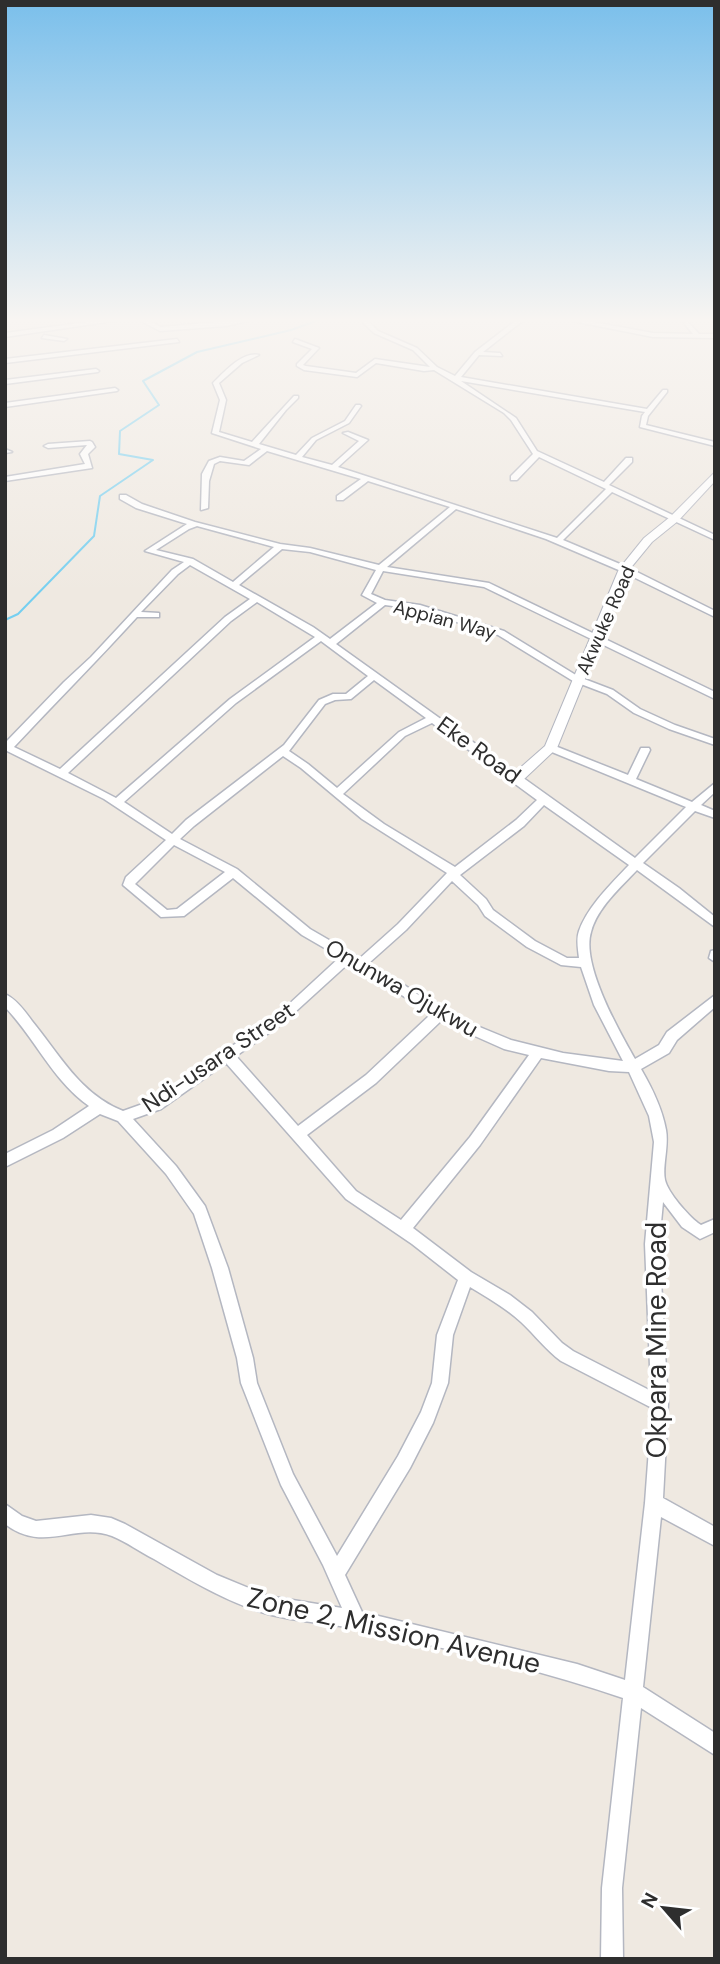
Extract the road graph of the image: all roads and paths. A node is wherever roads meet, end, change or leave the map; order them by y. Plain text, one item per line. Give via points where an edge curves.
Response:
1 (220, 410) edge
2 (279, 410) edge
3 (355, 410) edge
4 (501, 410) edge
5 (642, 410) edge
6 (650, 411) joint
7 (346, 433) dead end
8 (254, 444) junction
9 (715, 444) edge
10 (48, 446) dead end
11 (266, 448) junction
12 (538, 454) junction
13 (297, 458) junction
14 (629, 460) dead end
15 (332, 468) junction
16 (715, 475) edge
17 (368, 478) junction
18 (514, 478) dead end
19 (5, 479) edge
20 (608, 487) junction
21 (123, 497) dead end
22 (340, 498) dead end
23 (454, 507) junction
24 (204, 508) dead end
25 (674, 519) junction
26 (193, 524) junction
27 (715, 538) edge
28 (558, 541) junction
29 (280, 546) junction
30 (190, 561) junction
31 (380, 568) junction
32 (624, 569) junction
33 (234, 585) junction
34 (257, 598) junction
35 (383, 602) junction
36 (134, 614) junction
37 (715, 614) edge
38 (156, 615) dead end
39 (595, 635) junction
40 (321, 637) junction
41 (331, 643) junction
42 (374, 676) junction
43 (578, 681) junction
44 (715, 695) edge
45 (434, 718) junction
46 (715, 742) edge
47 (7, 746) edge
48 (551, 748) junction
49 (645, 750) dead end
50 (283, 751) junction
51 (62, 773) junction
52 (517, 778) junction
53 (631, 779) junction
54 (715, 786) edge
55 (337, 794) junction
56 (544, 799) junction
57 (118, 802) junction
58 (693, 806) junction
59 (715, 815) edge
60 (174, 840) junction
61 (636, 864) junction
62 (233, 872) junction
63 (454, 873) junction
64 (715, 923) edge
65 (348, 957) junction
66 (587, 963) junction
67 (360, 965) junction
68 (5, 999) edge
69 (715, 1000) edge
70 (439, 1015) junction
71 (537, 1053) junction
72 (227, 1055) junction
73 (633, 1067) junction
74 (99, 1107) junction
75 (123, 1117) junction
76 (298, 1134) junction
77 (5, 1161) edge
78 (659, 1183) junction
79 (715, 1225) edge
80 (403, 1229) junction
81 (466, 1277) junction
82 (660, 1404) junction
83 (654, 1503) junction
84 (5, 1513) edge
85 (715, 1537) edge
86 (335, 1576) junction
87 (356, 1620) junction
88 (634, 1692) junction
89 (715, 1745) edge
90 (612, 1959) edge

1 - 8 street via 215,433
2 - 8 street
3 - 13 street via 346,422 314,439
4 - 12 street via 512,417
5 - 6 street
6 - 9 street via 642,423 646,428
7 - 15 street via 363,441
8 - 11 street
10 - 19 street via 90,443 84,454 89,466
11 - 13 street
11 - 24 street via 246,463 219,460 211,465 204,478
12 - 18 street
12 - 20 street
13 - 15 street
14 - 20 street
15 - 17 street
16 - 25 main road, Akwuke Road
17 - 22 street
17 - 23 street
20 - 25 street
20 - 28 street
21 - 26 street
23 - 28 street
23 - 31 street
25 - 27 street
25 - 32 main road, Akwuke Road via 651,537
26 - 29 street
26 - 30 street via 148,551
28 - 32 street
29 - 31 street
29 - 33 street
30 - 33 street
30 - 36 street
31 - 35 street via 366,593
31 - 39 street via 486,585
32 - 37 street
32 - 39 main road, Akwuke Road
33 - 34 street
34 - 40 street
34 - 51 street via 228,619
35 - 41 street
35 - 43 street, Appian Way via 417,607 503,634
36 - 38 street
36 - 47 street
39 - 43 main road, Akwuke Road
39 - 44 street
40 - 41 street, Eke Road
40 - 57 street via 233,701
41 - 42 street, Eke Road
42 - 45 street, Eke Road
42 - 50 street via 346,698 324,700
43 - 46 street, Appian Way via 610,692 657,721
43 - 48 main road, Akwuke Road
45 - 52 street, Eke Road
45 - 55 street via 402,734
47 - 51 street, Onunwa Ojukwu
48 - 52 main road, Akwuke Road
48 - 53 street
49 - 53 street
50 - 55 street
50 - 60 street
51 - 57 street, Onunwa Ojukwu
52 - 56 street, Eke Road
53 - 58 street
54 - 58 street, Okpara Mine Road
55 - 63 street
56 - 61 street, Eke Road
56 - 63 street
57 - 60 street, Onunwa Ojukwu
58 - 59 street
58 - 61 street, Okpara Mine Road
60 - 62 street, Onunwa Ojukwu
60 - 62 street via 129,885 165,914 180,913
61 - 64 street
61 - 66 street, Okpara Mine Road via 587,923
62 - 65 street, Onunwa Ojukwu via 295,925
63 - 66 street via 489,913 531,944 565,962
63 - 67 street
65 - 67 street, Onunwa Ojukwu
65 - 72 street, Ndi-usara Street via 279,1020
66 - 73 street, Okpara Mine Road via 610,1025
67 - 70 street, Onunwa Ojukwu
68 - 74 street via 20,1012 57,1065
69 - 73 street via 672,1036 664,1049
70 - 71 street, Onunwa Ojukwu
70 - 76 street via 371,1079
71 - 73 street, Onunwa Ojukwu
71 - 80 street via 475,1141
72 - 75 street, Ndi-usara Street via 156,1105
72 - 76 street
73 - 78 street, Okpara Mine Road via 659,1128
74 - 75 street, Ndi-usara Street
74 - 77 street
75 - 86 street via 171,1170 200,1211 220,1268 249,1383 287,1479
76 - 80 street via 351,1195
78 - 79 street via 693,1228 702,1231
78 - 82 street, Okpara Mine Road via 652,1244
80 - 81 street
81 - 82 street via 527,1317 567,1356
81 - 86 street via 445,1335 440,1383 427,1417
82 - 83 street, Okpara Mine Road
83 - 85 street
83 - 88 street, Okpara Mine Road
84 - 87 street, Zone 2, Mission Avenue via 36,1531 103,1524 240,1596
86 - 87 street
87 - 88 street, Zone 2, Mission Avenue via 577,1672
88 - 89 street, Zone 2, Mission Avenue
88 - 90 street, Okpara Mine Road via 612,1888

